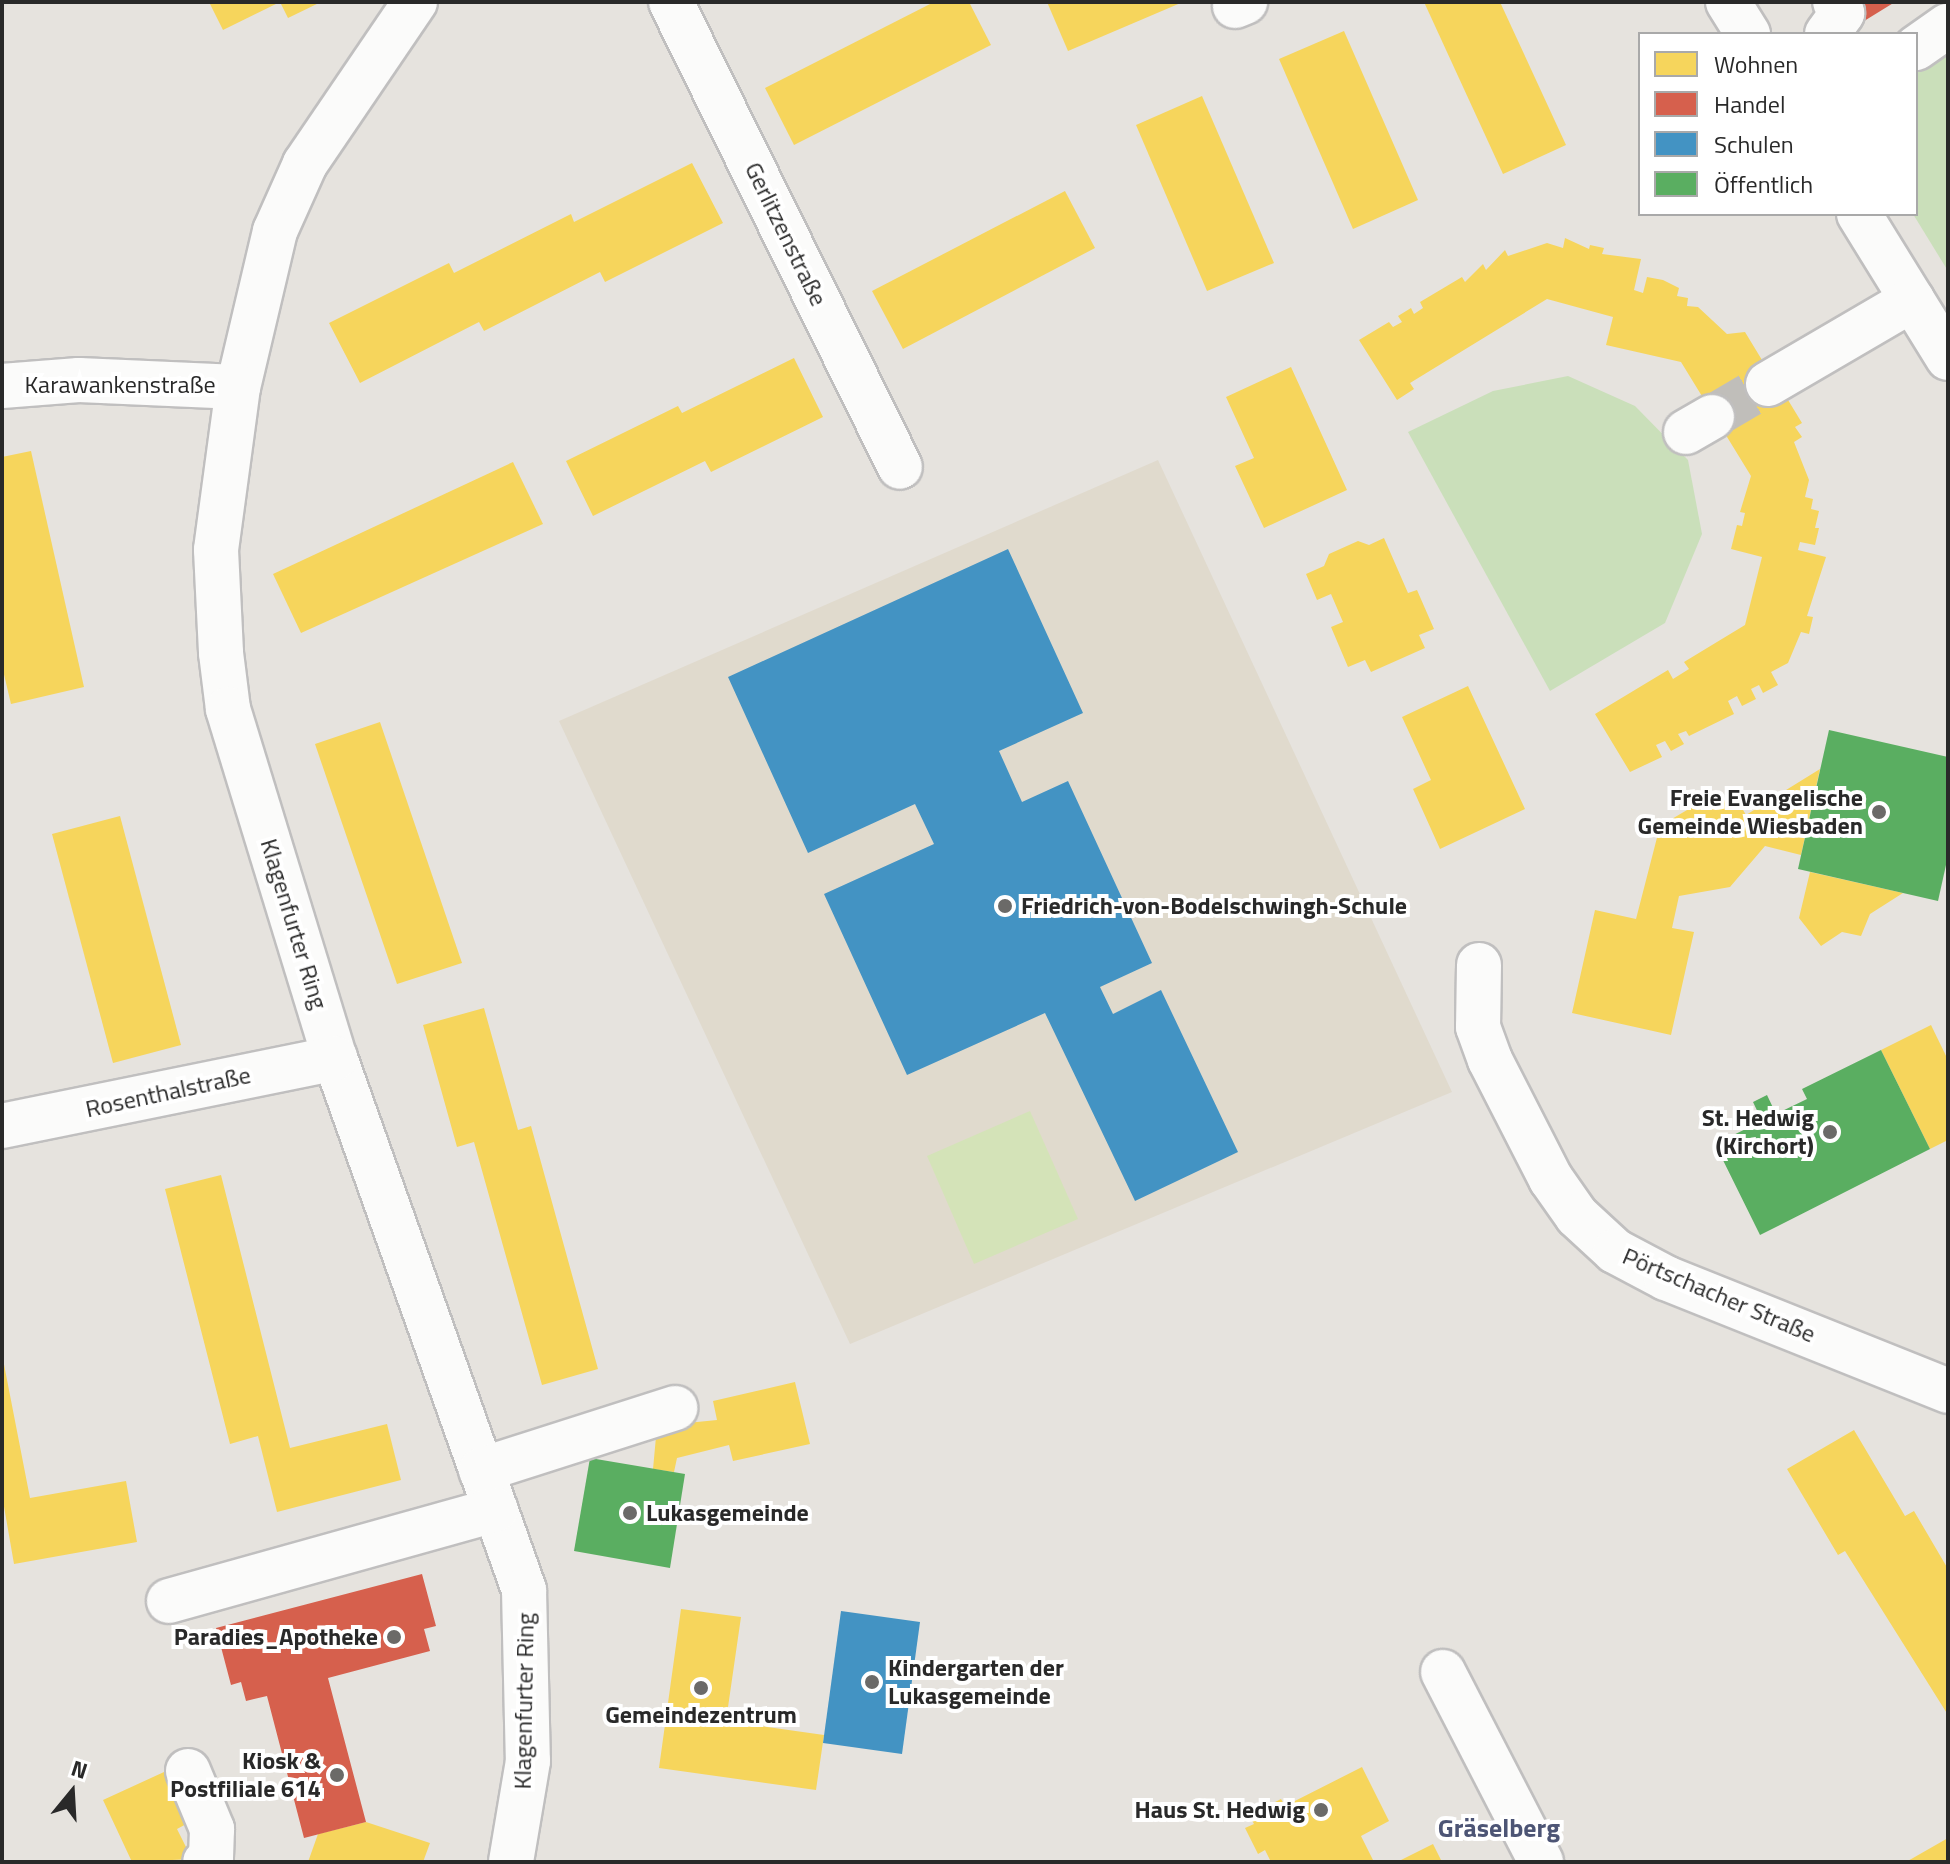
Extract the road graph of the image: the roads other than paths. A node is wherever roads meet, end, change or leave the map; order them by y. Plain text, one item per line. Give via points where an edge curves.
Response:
1 (415, 2) edge
2 (671, 2) edge
3 (1728, 2) edge
4 (1835, 2) edge
5 (1948, 26) edge
6 (1747, 32) edge
7 (1828, 32) edge
8 (1918, 47) edge
9 (1860, 216) edge
10 (1912, 300) junction
11 (1948, 358) edge
12 (1768, 384) tunnel mouth
13 (2, 386) edge
14 (238, 387) junction
15 (900, 467) dead end
16 (1479, 965) dead end
17 (335, 1058) junction
18 (2, 1126) edge
19 (1948, 1391) edge
20 (675, 1408) dead end
21 (481, 1470) junction
22 (496, 1510) junction
23 (169, 1601) dead end
24 (1443, 1672) dead end
25 (188, 1771) dead end
26 (205, 1862) edge
27 (511, 1862) edge
28 (1541, 1862) edge

1 - 14 street, Klagenfurter Ring via 305,164 275,231
2 - 15 street, Gerlitzenstraße
3 - 6 street
4 - 7 street via 1842,13
5 - 8 street
9 - 10 street
10 - 11 street
10 - 12 street
13 - 14 street, Karawankenstraße via 79,380
14 - 17 street, Klagenfurter Ring via 216,550 228,709
16 - 19 street, Pörtschacher Straße via 1478,1027 1490,1060 1551,1179 1577,1216 1615,1251 1666,1278
17 - 18 street, Rosenthalstraße
17 - 21 street, Klagenfurter Ring
20 - 21 street
21 - 22 street, Klagenfurter Ring
22 - 23 street
22 - 27 street, Klagenfurter Ring via 524,1590 529,1654 528,1761
24 - 28 street
25 - 26 street via 212,1829 211,1858

